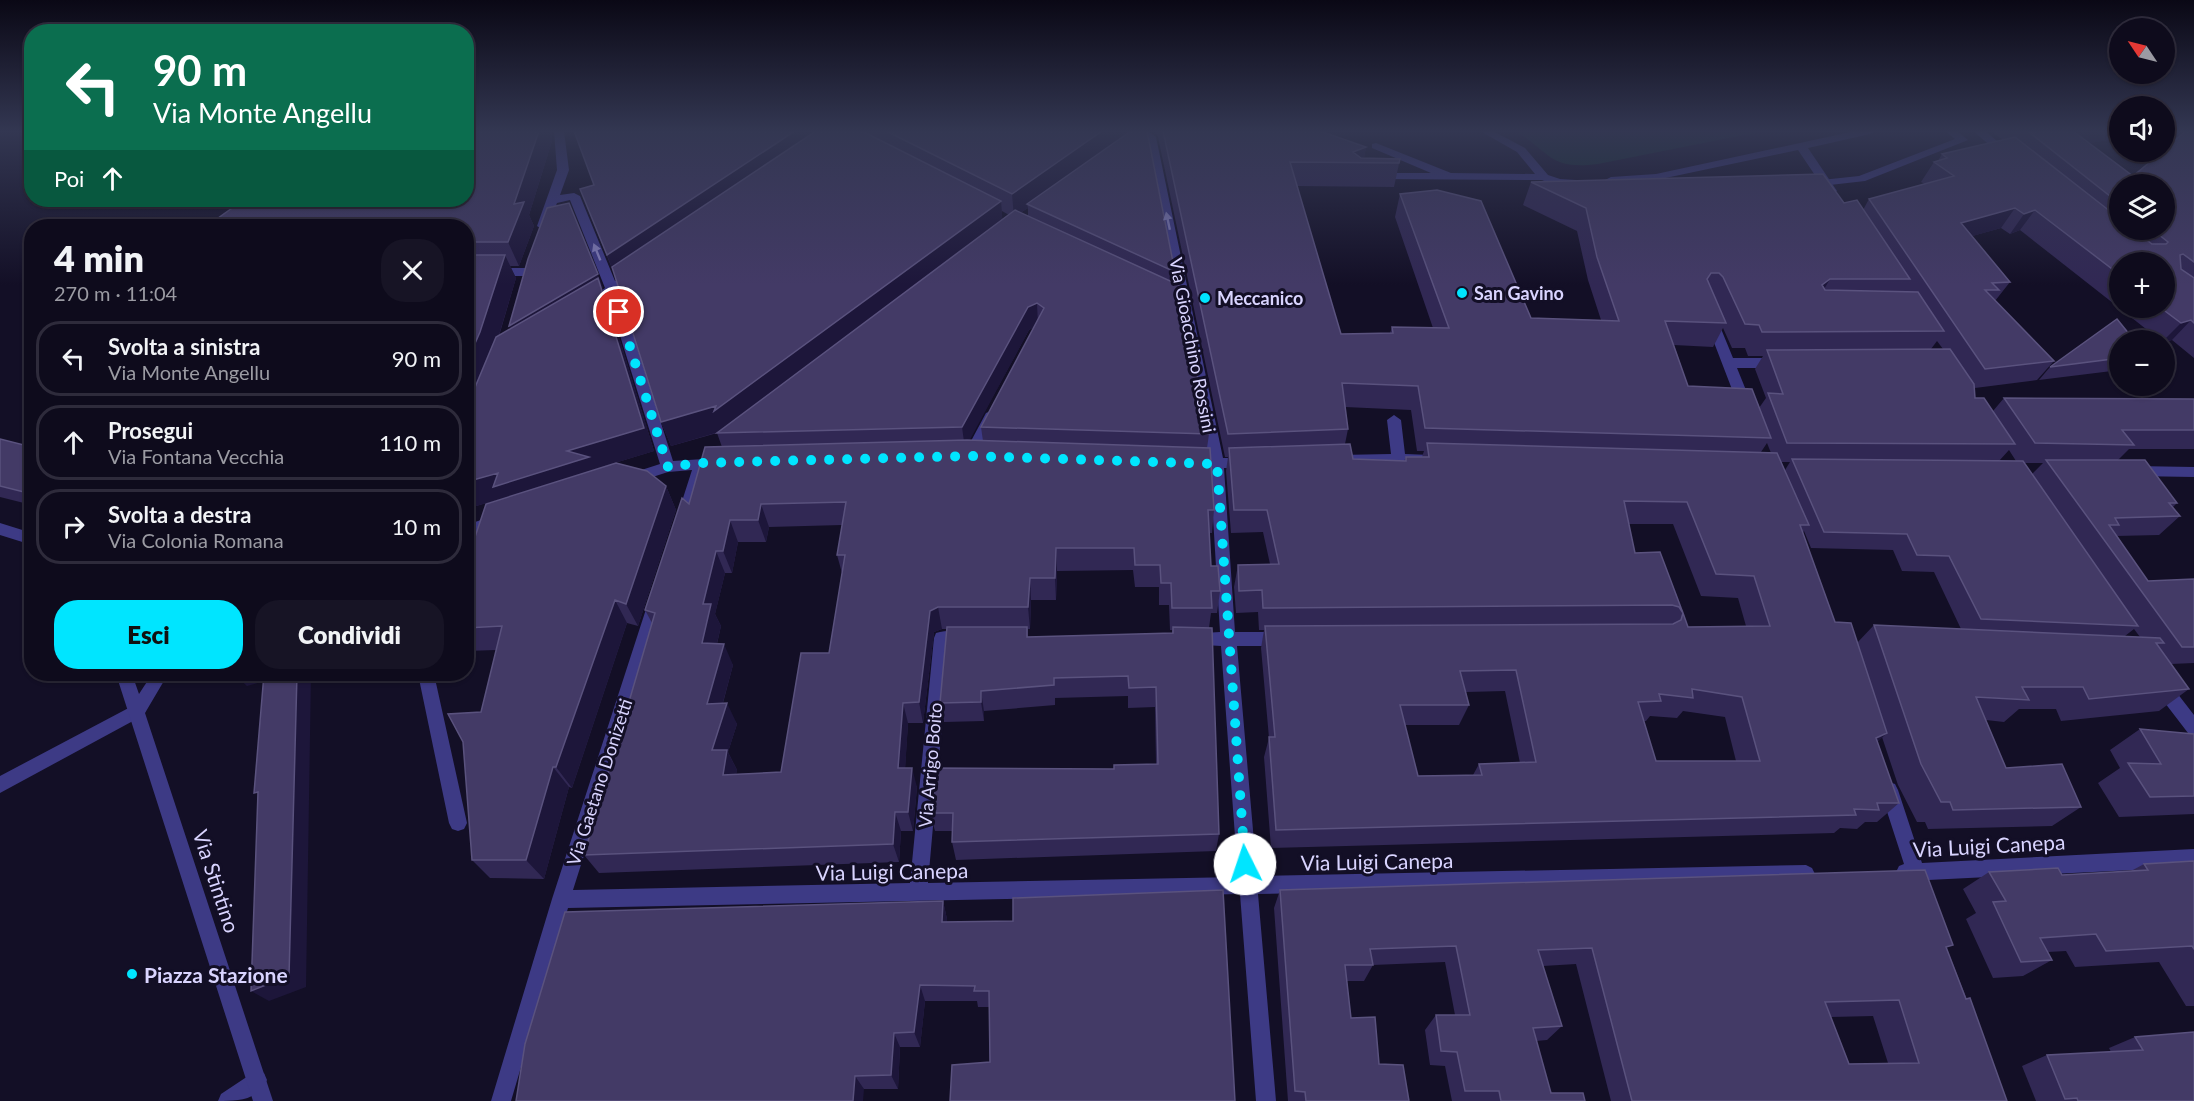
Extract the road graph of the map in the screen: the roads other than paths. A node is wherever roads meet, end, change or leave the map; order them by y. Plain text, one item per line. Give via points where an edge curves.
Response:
1 (559, 182) edge
2 (1159, 182) edge
3 (1838, 182) edge
4 (1803, 184) edge
5 (1827, 184) junction
6 (553, 200) junction
7 (1839, 203) edge
8 (537, 241) edge
9 (641, 270) edge
10 (474, 272) edge
11 (526, 272) edge
12 (612, 289) junction
13 (1703, 302) edge
14 (573, 314) edge
15 (1788, 362) edge
16 (1729, 363) junction
17 (998, 404) edge
18 (1749, 416) edge
19 (1394, 420) dead end
20 (719, 449) edge
21 (970, 456) edge
22 (1399, 458) junction
23 (1435, 459) edge
24 (1319, 460) edge
25 (736, 462) edge
26 (700, 463) junction
27 (1182, 463) edge
28 (1262, 463) edge
29 (1217, 464) junction
30 (668, 467) junction
31 (2114, 471) edge
32 (2194, 472) edge
33 (612, 485) edge
34 (511, 517) edge
35 (0, 529) edge
36 (474, 529) edge
37 (678, 534) edge
38 (24, 536) edge
39 (660, 591) edge
40 (978, 638) edge
41 (1180, 639) edge
42 (1228, 639) junction
43 (1301, 639) edge
44 (2151, 671) edge
45 (127, 681) edge
46 (156, 681) edge
47 (428, 681) edge
48 (138, 710) junction
49 (2194, 728) edge
50 (1883, 772) edge
51 (0, 785) edge
52 (458, 823) dead end
53 (2194, 858) edge
54 (1885, 872) edge
55 (1915, 872) junction
56 (1826, 874) edge
57 (1247, 886) junction
58 (918, 893) junction
59 (1924, 894) edge
60 (561, 899) junction
61 (257, 1080) junction
62 (228, 1101) edge
63 (263, 1101) edge
64 (501, 1101) edge
65 (1266, 1101) edge

1 - 6 street
29 -> 2 street, Via Gioacchino Rossini via 1180,302
3 - 5 street
4 - 5 street
5 - 7 street
6 - 8 street
12 -> 6 street via 574,196
9 - 12 street
10 - 11 street
12 - 14 street
12 - 30 street
13 - 16 street
15 - 16 street
16 - 18 street
17 - 21 street
19 - 22 street
20 - 26 street
22 - 23 street
22 - 24 street
25 - 26 street
26 - 30 street
26 - 37 street
27 - 29 street
28 - 29 street
29 - 42 street, Via Gioacchino Rossini
30 - 33 street
31 - 32 street
34 - 36 street
35 - 38 street
39 - 60 street, Via Gaetano Donizetti
40 - 58 street, Via Arrigo Boito via 942,638
41 - 42 street
42 - 43 street
42 - 57 street, Via Gioacchino Rossini
44 - 49 street
45 - 48 street, Via Stintino
46 - 48 street
47 - 52 street
48 - 51 street
48 - 61 street, Via Stintino
50 - 55 street
53 - 55 street, Via Luigi Canepa
54 - 55 street, Via Luigi Canepa
55 - 59 street
56 - 57 street, Via Luigi Canepa
57 - 58 street, Via Luigi Canepa
57 - 65 street, Via Gioacchino Rossini
58 - 60 street, Via Luigi Canepa
60 - 64 street, Via Gaetano Donizetti
61 - 62 street
61 - 63 street, Via Stintino

